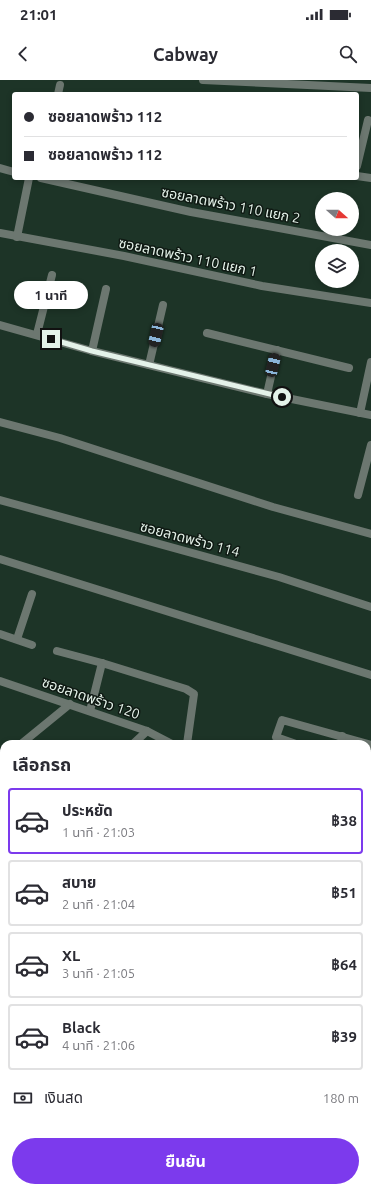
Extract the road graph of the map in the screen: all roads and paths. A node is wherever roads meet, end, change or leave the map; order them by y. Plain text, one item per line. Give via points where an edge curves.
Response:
1 (203, 80) edge
2 (60, 85) dead end
3 (371, 88) edge
4 (58, 92) edge
5 (368, 120) dead end
6 (359, 158) edge
7 (0, 168) edge
8 (12, 171) edge
9 (359, 176) edge
10 (371, 178) edge
11 (29, 180) edge
12 (50, 180) edge
13 (0, 233) edge
14 (16, 237) junction
15 (371, 245) edge
16 (52, 275) dead end
17 (106, 289) dead end
18 (371, 303) edge
19 (164, 305) dead end
20 (0, 325) edge
21 (207, 333) dead end
22 (37, 334) junction
23 (276, 350) junction
24 (92, 351) junction
25 (371, 362) edge
26 (149, 365) junction
27 (349, 368) dead end
28 (266, 394) junction
29 (360, 413) junction
30 (371, 415) edge
31 (0, 422) edge
32 (371, 445) edge
33 (358, 495) dead end
34 (0, 501) edge
35 (371, 534) edge
36 (0, 559) edge
37 (32, 594) dead end
38 (371, 607) edge
39 (0, 634) edge
40 (17, 639) junction
41 (32, 645) dead end
42 (56, 651) dead end
43 (102, 663) junction
44 (371, 676) edge
45 (0, 681) edge
46 (70, 704) junction
47 (90, 711) junction
48 (147, 731) junction
49 (26, 740) edge
50 (137, 740) edge
51 (164, 740) edge
52 (188, 740) edge
53 (286, 740) edge
54 (342, 740) edge

1 - 3 street
2 - 4 street
5 - 6 street
7 - 8 street
9 - 10 street
11 - 14 street
12 - 15 street, ซอยลาดพร้าว 110 แยก 2 via 191,212
13 - 14 street, ซอยลาดพร้าว 110 แยก 1
14 - 18 street, ซอยลาดพร้าว 110 แยก 1 via 124,256 262,286
16 - 22 street
17 - 24 street
19 - 26 street
20 - 22 street
21 - 23 street
22 - 24 street
23 - 27 street
23 - 28 street
24 - 26 street
25 - 29 street
26 - 28 street
28 - 29 street
29 - 30 street
31 - 35 street via 60,438 273,507
32 - 33 street
34 - 38 street, ซอยลาดพร้าว 114 via 279,577
36 - 44 street
37 - 40 street
39 - 40 street
40 - 41 street
42 - 43 street
43 - 47 street
43 - 52 street via 186,689 194,694
45 - 46 street, ซอยลาดพร้าว 120
46 - 47 street, ซอยลาดพร้าว 120
46 - 49 street
47 - 48 street, ซอยลาดพร้าว 120
48 - 50 street
48 - 51 street, ซอยลาดพร้าว 120
53 - 54 street via 276,736 282,720

